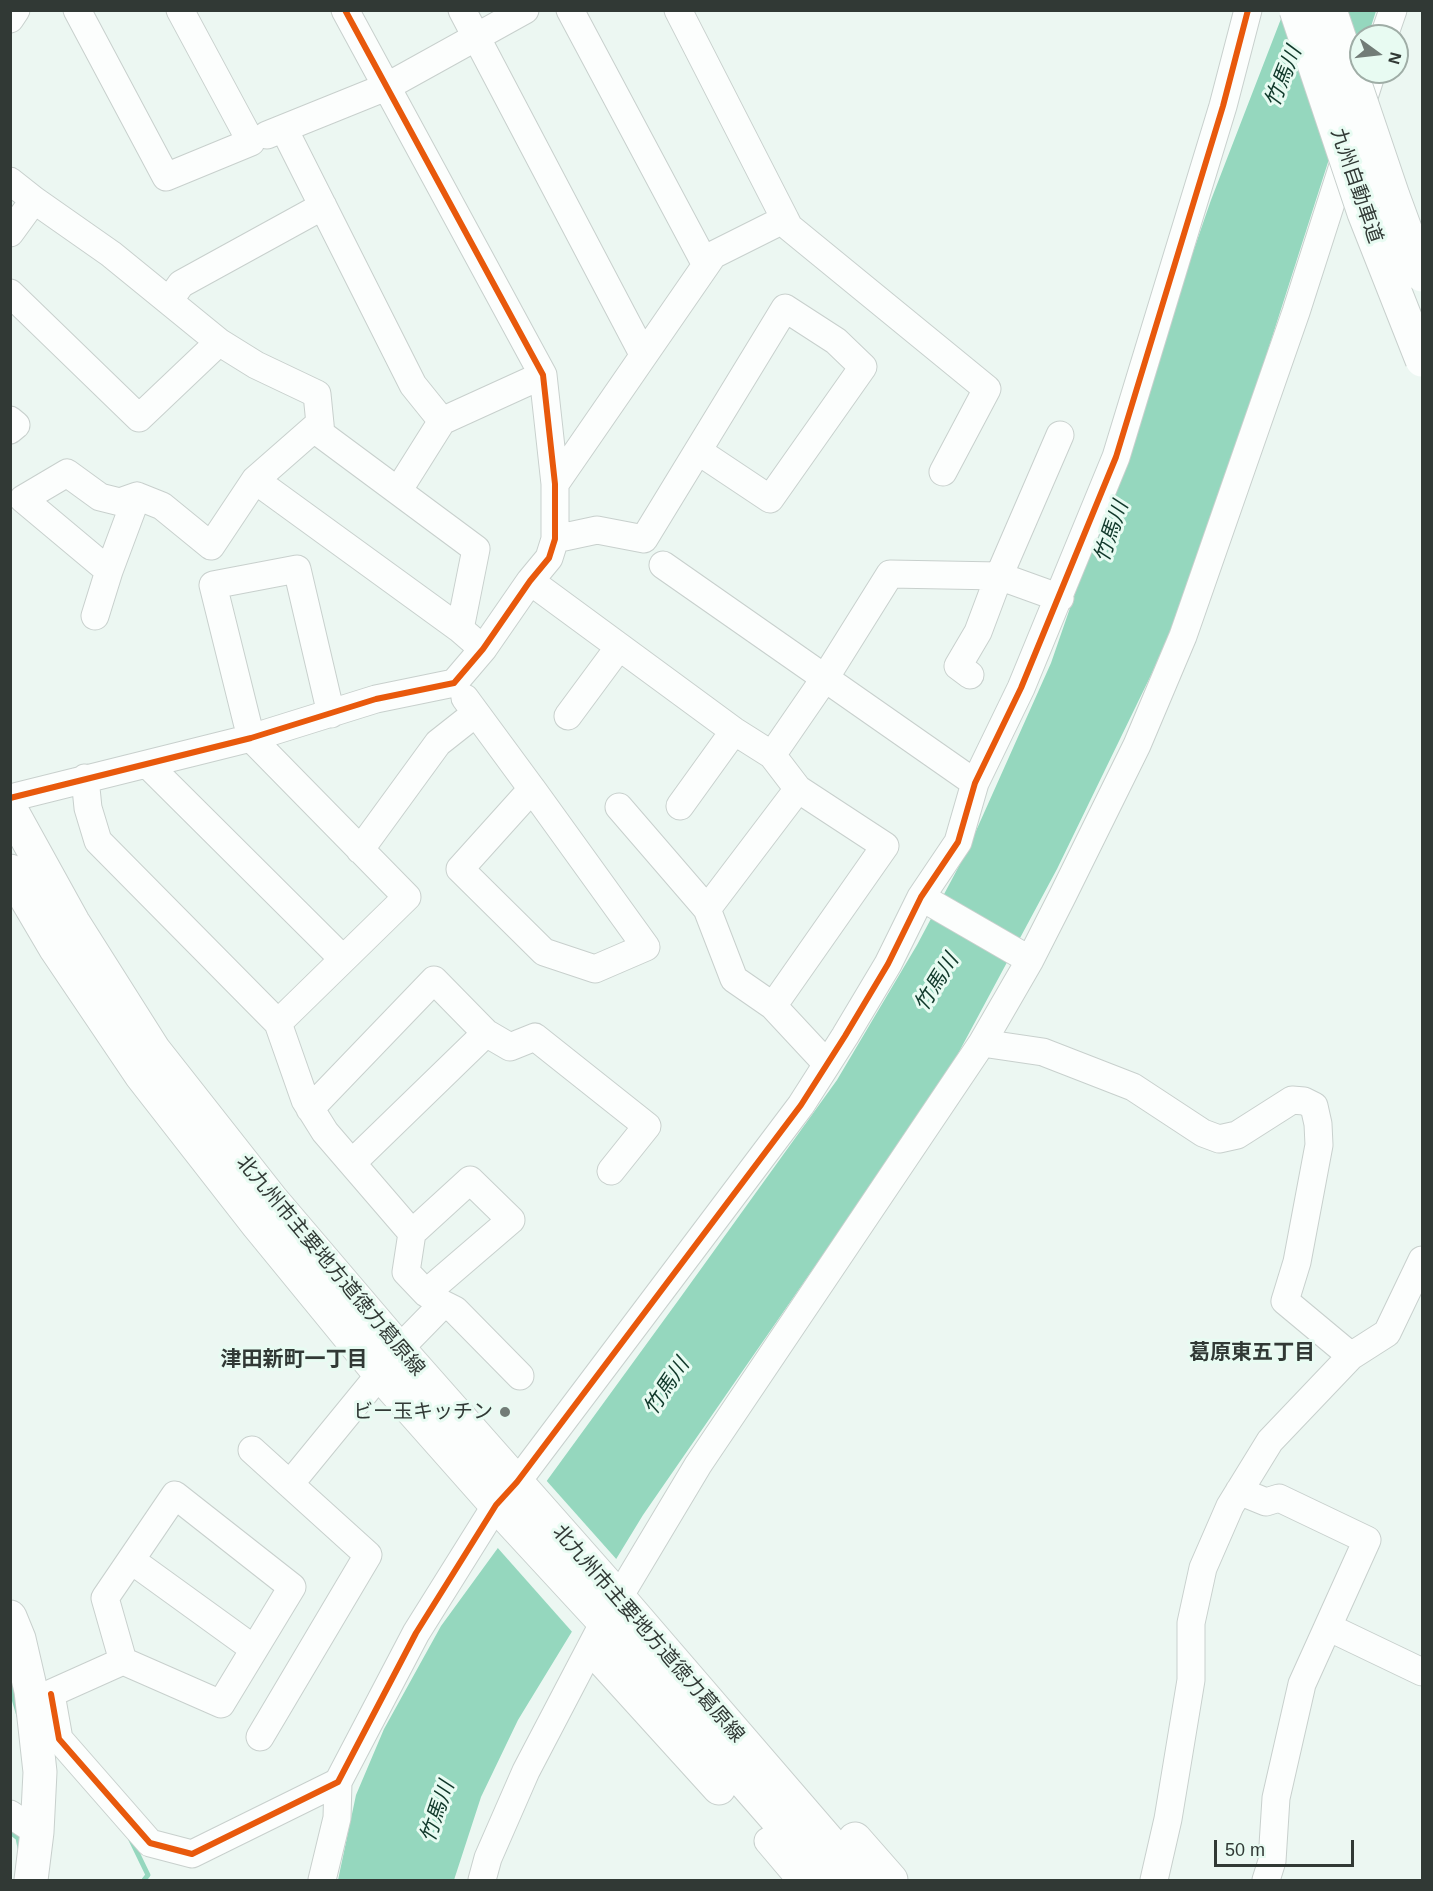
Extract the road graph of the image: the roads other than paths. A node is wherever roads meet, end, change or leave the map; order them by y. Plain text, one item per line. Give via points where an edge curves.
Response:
1 (16, 10) edge
2 (77, 10) edge
3 (180, 10) edge
4 (345, 10) edge
5 (462, 10) edge
6 (525, 10) edge
7 (570, 10) edge
8 (678, 10) edge
9 (1248, 10) edge
10 (1296, 10) edge
11 (1330, 10) edge
12 (10, 19) edge
13 (476, 36) junction
14 (1368, 84) edge
15 (386, 87) junction
16 (284, 129) junction
17 (251, 142) junction
18 (10, 181) edge
19 (34, 200) junction
20 (323, 207) junction
21 (785, 219) junction
22 (10, 233) edge
23 (706, 265) junction
24 (1422, 275) edge
25 (10, 293) edge
26 (169, 301) junction
27 (219, 342) junction
28 (644, 354) junction
29 (1422, 360) edge
30 (543, 375) junction
31 (10, 420) edge
32 (441, 421) junction
33 (320, 423) junction
34 (10, 430) edge
35 (1060, 435) dead end
36 (698, 451) junction
37 (943, 472) dead end
38 (255, 480) junction
39 (555, 484) junction
40 (398, 491) junction
41 (137, 496) junction
42 (555, 539) junction
43 (663, 565) dead end
44 (109, 571) junction
45 (999, 576) junction
46 (530, 581) junction
47 (1060, 598) junction
48 (95, 616) dead end
49 (460, 629) junction
50 (619, 647) junction
51 (483, 648) junction
52 (970, 675) dead end
53 (825, 678) junction
54 (454, 682) junction
55 (476, 713) junction
56 (332, 714) junction
57 (568, 716) dead end
58 (734, 731) junction
59 (251, 738) junction
60 (772, 755) junction
61 (147, 764) junction
62 (85, 778) junction
63 (975, 783) junction
64 (532, 789) junction
65 (798, 789) junction
66 (10, 798) edge
67 (680, 806) dead end
68 (619, 807) dead end
69 (10, 808) edge
70 (360, 850) junction
71 (10, 871) edge
72 (921, 897) junction
73 (707, 909) junction
74 (343, 959) junction
75 (1030, 960) junction
76 (773, 1006) junction
77 (278, 1023) junction
78 (486, 1033) junction
79 (982, 1043) junction
80 (827, 1064) junction
81 (310, 1109) junction
82 (352, 1163) junction
83 (611, 1171) dead end
84 (412, 1233) junction
85 (1422, 1260) edge
86 (435, 1298) junction
87 (1351, 1356) junction
88 (390, 1361) junction
89 (520, 1376) dead end
90 (252, 1450) dead end
91 (290, 1484) junction
92 (1239, 1491) junction
93 (511, 1499) junction
94 (131, 1560) junction
95 (606, 1605) junction
96 (10, 1617) edge
97 (1328, 1627) junction
98 (254, 1649) junction
99 (123, 1661) junction
100 (1420, 1664) edge
101 (41, 1698) junction
102 (260, 1737) dead end
103 (338, 1782) junction
104 (10, 1814) edge
105 (37, 1832) junction
106 (820, 1861) edge
107 (31, 1881) edge
108 (322, 1881) edge
109 (482, 1881) edge
110 (862, 1881) edge
111 (891, 1881) edge
112 (897, 1881) edge
113 (1154, 1881) edge
114 (1266, 1881) edge

1 - 12 street
2 - 17 street via 166,177
3 - 17 street
4 - 15 street
5 - 13 street
6 - 13 street
7 - 23 street
8 - 21 street
9 - 47 street via 1223,106 1116,457
10 - 29 main road, 九州自動車道, bridge via 1364,213
11 - 24 main road, 九州自動車道, bridge
13 - 15 street
13 - 28 street
14 - 75 street via 1296,312 1183,636 1137,746
15 - 16 street
15 - 30 street
16 - 17 street
16 - 20 street
18 - 19 street
19 - 22 street
19 - 26 street
20 - 26 street via 181,284
20 - 32 street via 413,385
21 - 23 street via 713,255
21 - 37 street via 789,227 987,389
23 - 28 street
25 - 27 street via 139,418
26 - 27 street
27 - 33 street via 317,394
28 - 39 street
30 - 32 street
30 - 39 street
31 - 34 street via 16,425
32 - 40 street
33 - 38 street
33 - 40 street via 321,434
35 - 45 street
36 - 36 street via 785,308 836,341 863,367 770,499
36 - 42 street via 644,539 597,530
38 - 41 street via 211,546 162,506
38 - 49 street
39 - 42 street
40 - 49 street via 476,549
41 - 44 street
41 - 44 street via 120,502 100,497 67,473 23,499
42 - 46 street via 549,558
43 - 53 street
44 - 48 street
45 - 47 street
45 - 52 street via 978,632 958,666
45 - 53 street via 890,574
46 - 50 street
46 - 51 street
47 - 63 street
49 - 51 street
50 - 57 street
50 - 58 street
51 - 54 street
53 - 60 street
53 - 63 street
54 - 55 street
54 - 56 street via 376,699
55 - 64 street
55 - 70 street via 438,743
56 - 59 street
56 - 59 street via 297,569 213,585
58 - 60 street
58 - 67 street
59 - 61 street
59 - 70 street
60 - 65 street
61 - 62 street
61 - 74 street
62 - 66 street
62 - 77 street via 87,808 98,841
63 - 72 street via 958,842
64 - 64 street via 626,920 646,947 595,969 544,952 460,869
65 - 73 street
65 - 76 street via 885,846
68 - 73 street
69 - 88 main road, 北九州市主要地方道徳力葛原線 via 73,922 154,1050 272,1200
70 - 74 street via 407,897
71 - 88 main road, 北九州市主要地方道徳力葛原線 via 56,949 141,1075 258,1225
72 - 75 street
72 - 80 street via 888,964
73 - 76 street via 734,979
74 - 77 street
75 - 79 street
76 - 80 street
77 - 81 street
78 - 81 street via 434,980
78 - 82 street
78 - 83 street via 510,1047 535,1037 646,1126
79 - 87 street via 1043,1053 1133,1087 1203,1133 1219,1139 1237,1135 1292,1100 1314,1106 1319,1145 1297,1263 1285,1301
79 - 95 street
80 - 93 street via 788,1123
81 - 82 street
82 - 84 street
84 - 86 street via 406,1272
84 - 86 street via 470,1180 511,1220
85 - 87 street via 1387,1333
86 - 88 street
86 - 89 street via 455,1310
87 - 92 street via 1270,1441
88 - 91 street
88 - 93 main road, 北九州市主要地方道徳力葛原線
90 - 91 street
91 - 102 street via 368,1555
92 - 97 street via 1266,1502 1279,1498 1367,1540
92 - 113 street via 1203,1568 1191,1623 1191,1680
93 - 95 main road, 北九州市主要地方道徳力葛原線
93 - 103 street via 416,1633
94 - 98 street
94 - 98 street via 175,1495 292,1587
94 - 99 street via 105,1598
95 - 106 main road, 北九州市主要地方道徳力葛原線
95 - 106 main road via 602,1659 768,1841
95 - 109 street via 526,1771 488,1857
96 - 101 main road
97 - 100 street
97 - 114 street via 1302,1684 1276,1798 1272,1861
98 - 99 street via 221,1704
99 - 101 street
101 - 103 street via 59,1739 150,1843 192,1854
101 - 105 main road
103 - 108 street via 337,1818
104 - 105 street
105 - 107 main road
106 - 110 main road, 北九州市主要地方道徳力葛原線
106 - 111 main road
106 - 112 street

